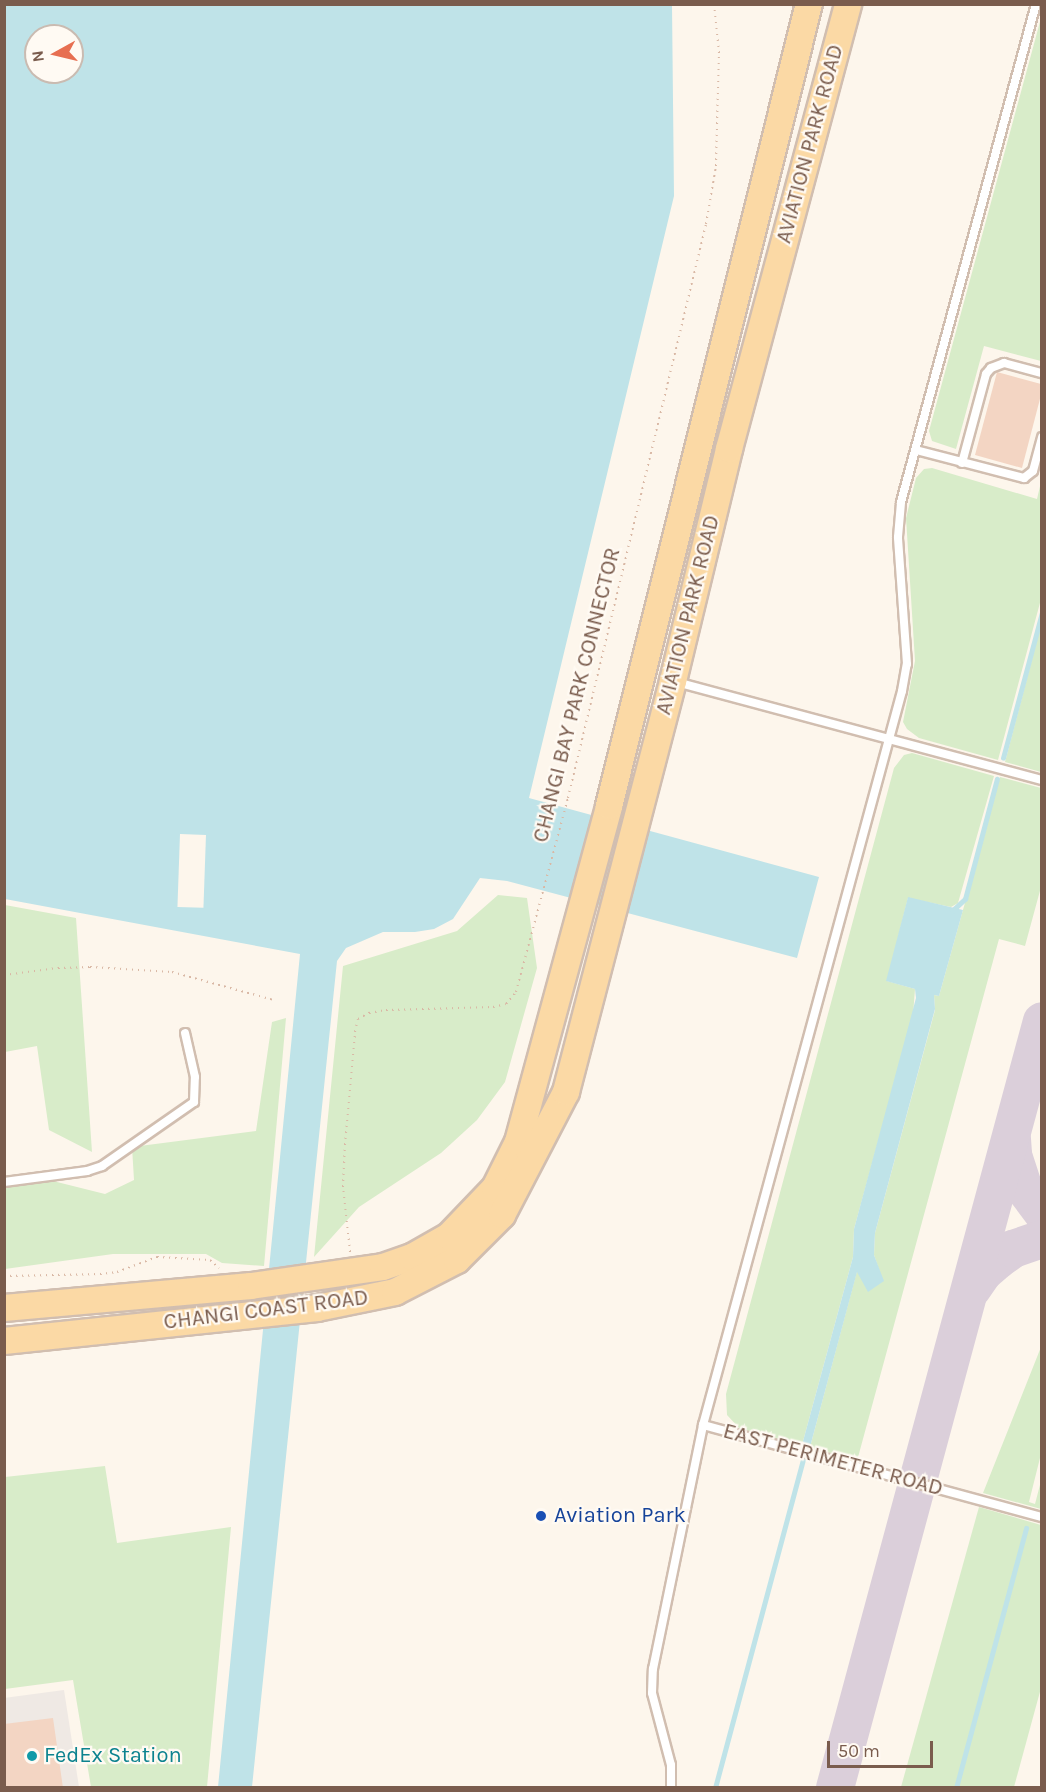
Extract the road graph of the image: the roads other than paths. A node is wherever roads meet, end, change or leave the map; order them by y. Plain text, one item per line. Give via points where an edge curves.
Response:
1 (809, 4) edge
2 (848, 4) edge
3 (1036, 4) edge
4 (1041, 373) edge
5 (1041, 437) edge
6 (916, 450) junction
7 (962, 463) junction
8 (673, 681) junction
9 (890, 740) junction
10 (1041, 780) edge
11 (185, 1033) dead end
12 (4, 1182) edge
13 (495, 1188) joint
14 (502, 1215) joint
15 (62, 1301) junction
16 (4, 1308) edge
17 (68, 1334) junction
18 (4, 1341) edge
19 (703, 1425) junction
20 (1041, 1517) edge
21 (671, 1788) edge

1 - 13 main road, AVIATION PARK ROAD via 609,806 518,1142
2 - 8 main road, AVIATION PARK ROAD via 729,449
3 - 6 lane
4 - 7 lane via 1004,363 991,368 986,374
5 - 7 lane via 1033,471 1024,478
6 - 7 lane
6 - 9 lane via 898,520 907,664
8 - 9 lane
8 - 14 main road, AVIATION PARK ROAD via 566,1092
9 - 10 lane
9 - 19 lane
11 - 12 lane via 195,1077 194,1102 102,1166
13 - 15 main road, CHANGI COAST ROAD via 449,1236 412,1257 382,1267 251,1286
14 - 17 main road, CHANGI COAST ROAD via 457,1260 395,1292 317,1308
15 - 16 main road, CHANGI COAST ROAD
15 - 17 main road via 55,1323
17 - 18 main road, CHANGI COAST ROAD
19 - 20 lane, EAST PERIMETER ROAD
19 - 21 lane, EAST PERIMETER ROAD via 652,1682 671,1765

